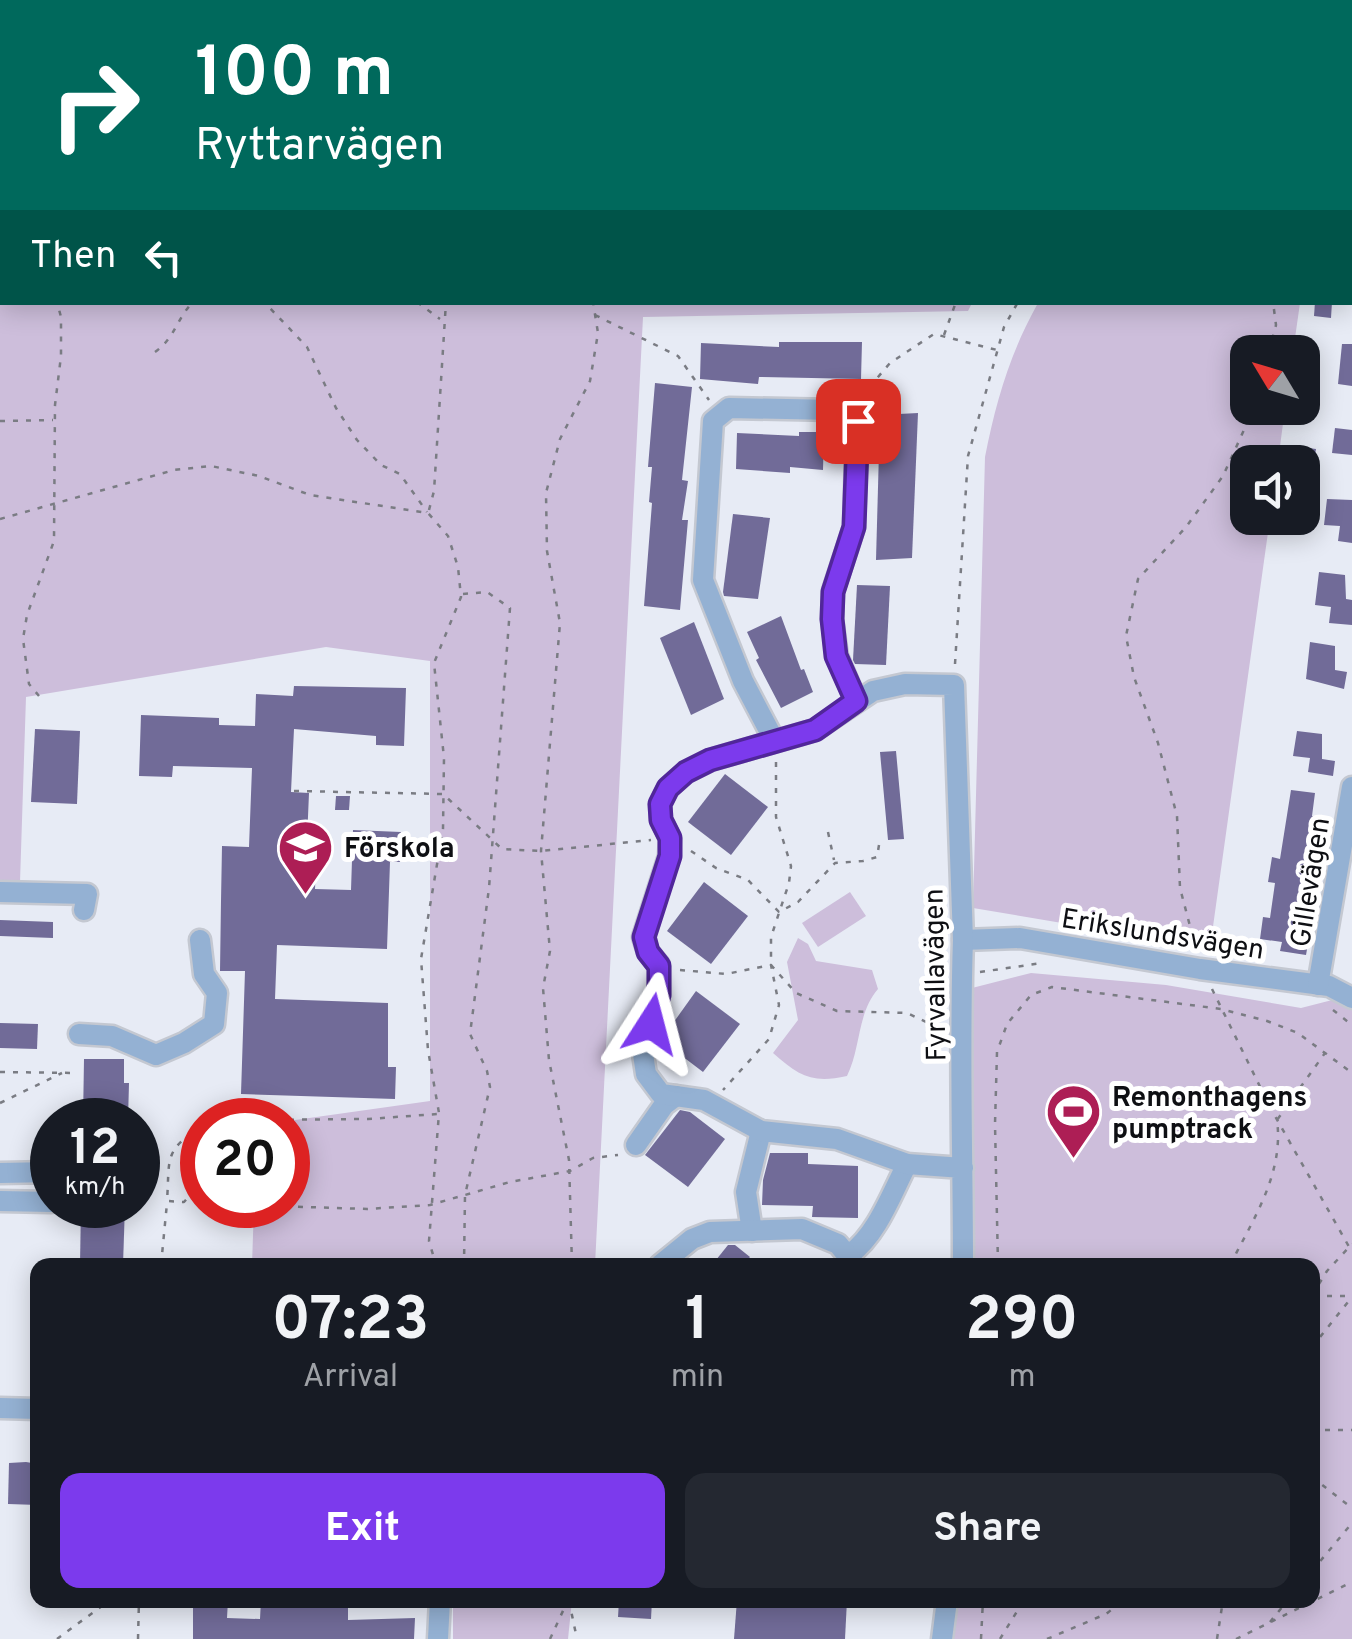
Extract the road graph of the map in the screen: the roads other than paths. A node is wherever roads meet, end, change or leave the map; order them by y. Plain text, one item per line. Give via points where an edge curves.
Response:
1 (856, 701) junction
2 (774, 740) junction
3 (1352, 787) edge
4 (0, 892) edge
5 (84, 910) dead end
6 (200, 940) dead end
7 (963, 940) junction
8 (1318, 985) junction
9 (1352, 998) edge
10 (80, 1034) dead end
11 (676, 1096) junction
12 (761, 1131) junction
13 (636, 1145) road end
14 (907, 1164) junction
15 (963, 1168) junction
16 (0, 1173) edge
17 (0, 1201) edge
18 (752, 1230) junction
19 (669, 1258) edge
20 (850, 1258) edge
21 (854, 1258) edge
22 (963, 1258) edge
23 (0, 1408) edge
24 (30, 1409) edge
25 (440, 1608) edge
26 (946, 1608) edge
27 (438, 1639) edge
28 (942, 1639) edge

1 - 2 street via 815,730
1 - 2 street via 836,656 832,619 833,592 854,527 858,421 836,410 729,408 714,421 703,580 742,682
1 - 7 street, Fyrvallavägen via 888,686 954,685
2 - 11 street via 686,772 660,804 670,838 666,874 644,937 659,966 659,995 643,1065 653,1087
3 - 8 street, Gillevägen
4 - 5 street via 87,894
6 - 10 street via 204,974 218,992 214,1024 156,1055 112,1036
7 - 8 street, Erikslundsvägen via 1020,938
7 - 15 street, Fyrvallavägen
8 - 9 street, Erikslundsvägen
11 - 12 street via 710,1103
11 - 13 street
12 - 14 street via 837,1140
12 - 18 street via 746,1192
14 - 15 street
14 - 21 street
15 - 22 street, Fyrvallavägen
16 - 17 street via 52,1172 52,1202
18 - 19 street via 710,1232
18 - 20 street via 815,1232
23 - 24 street
25 - 27 street
26 - 28 street

